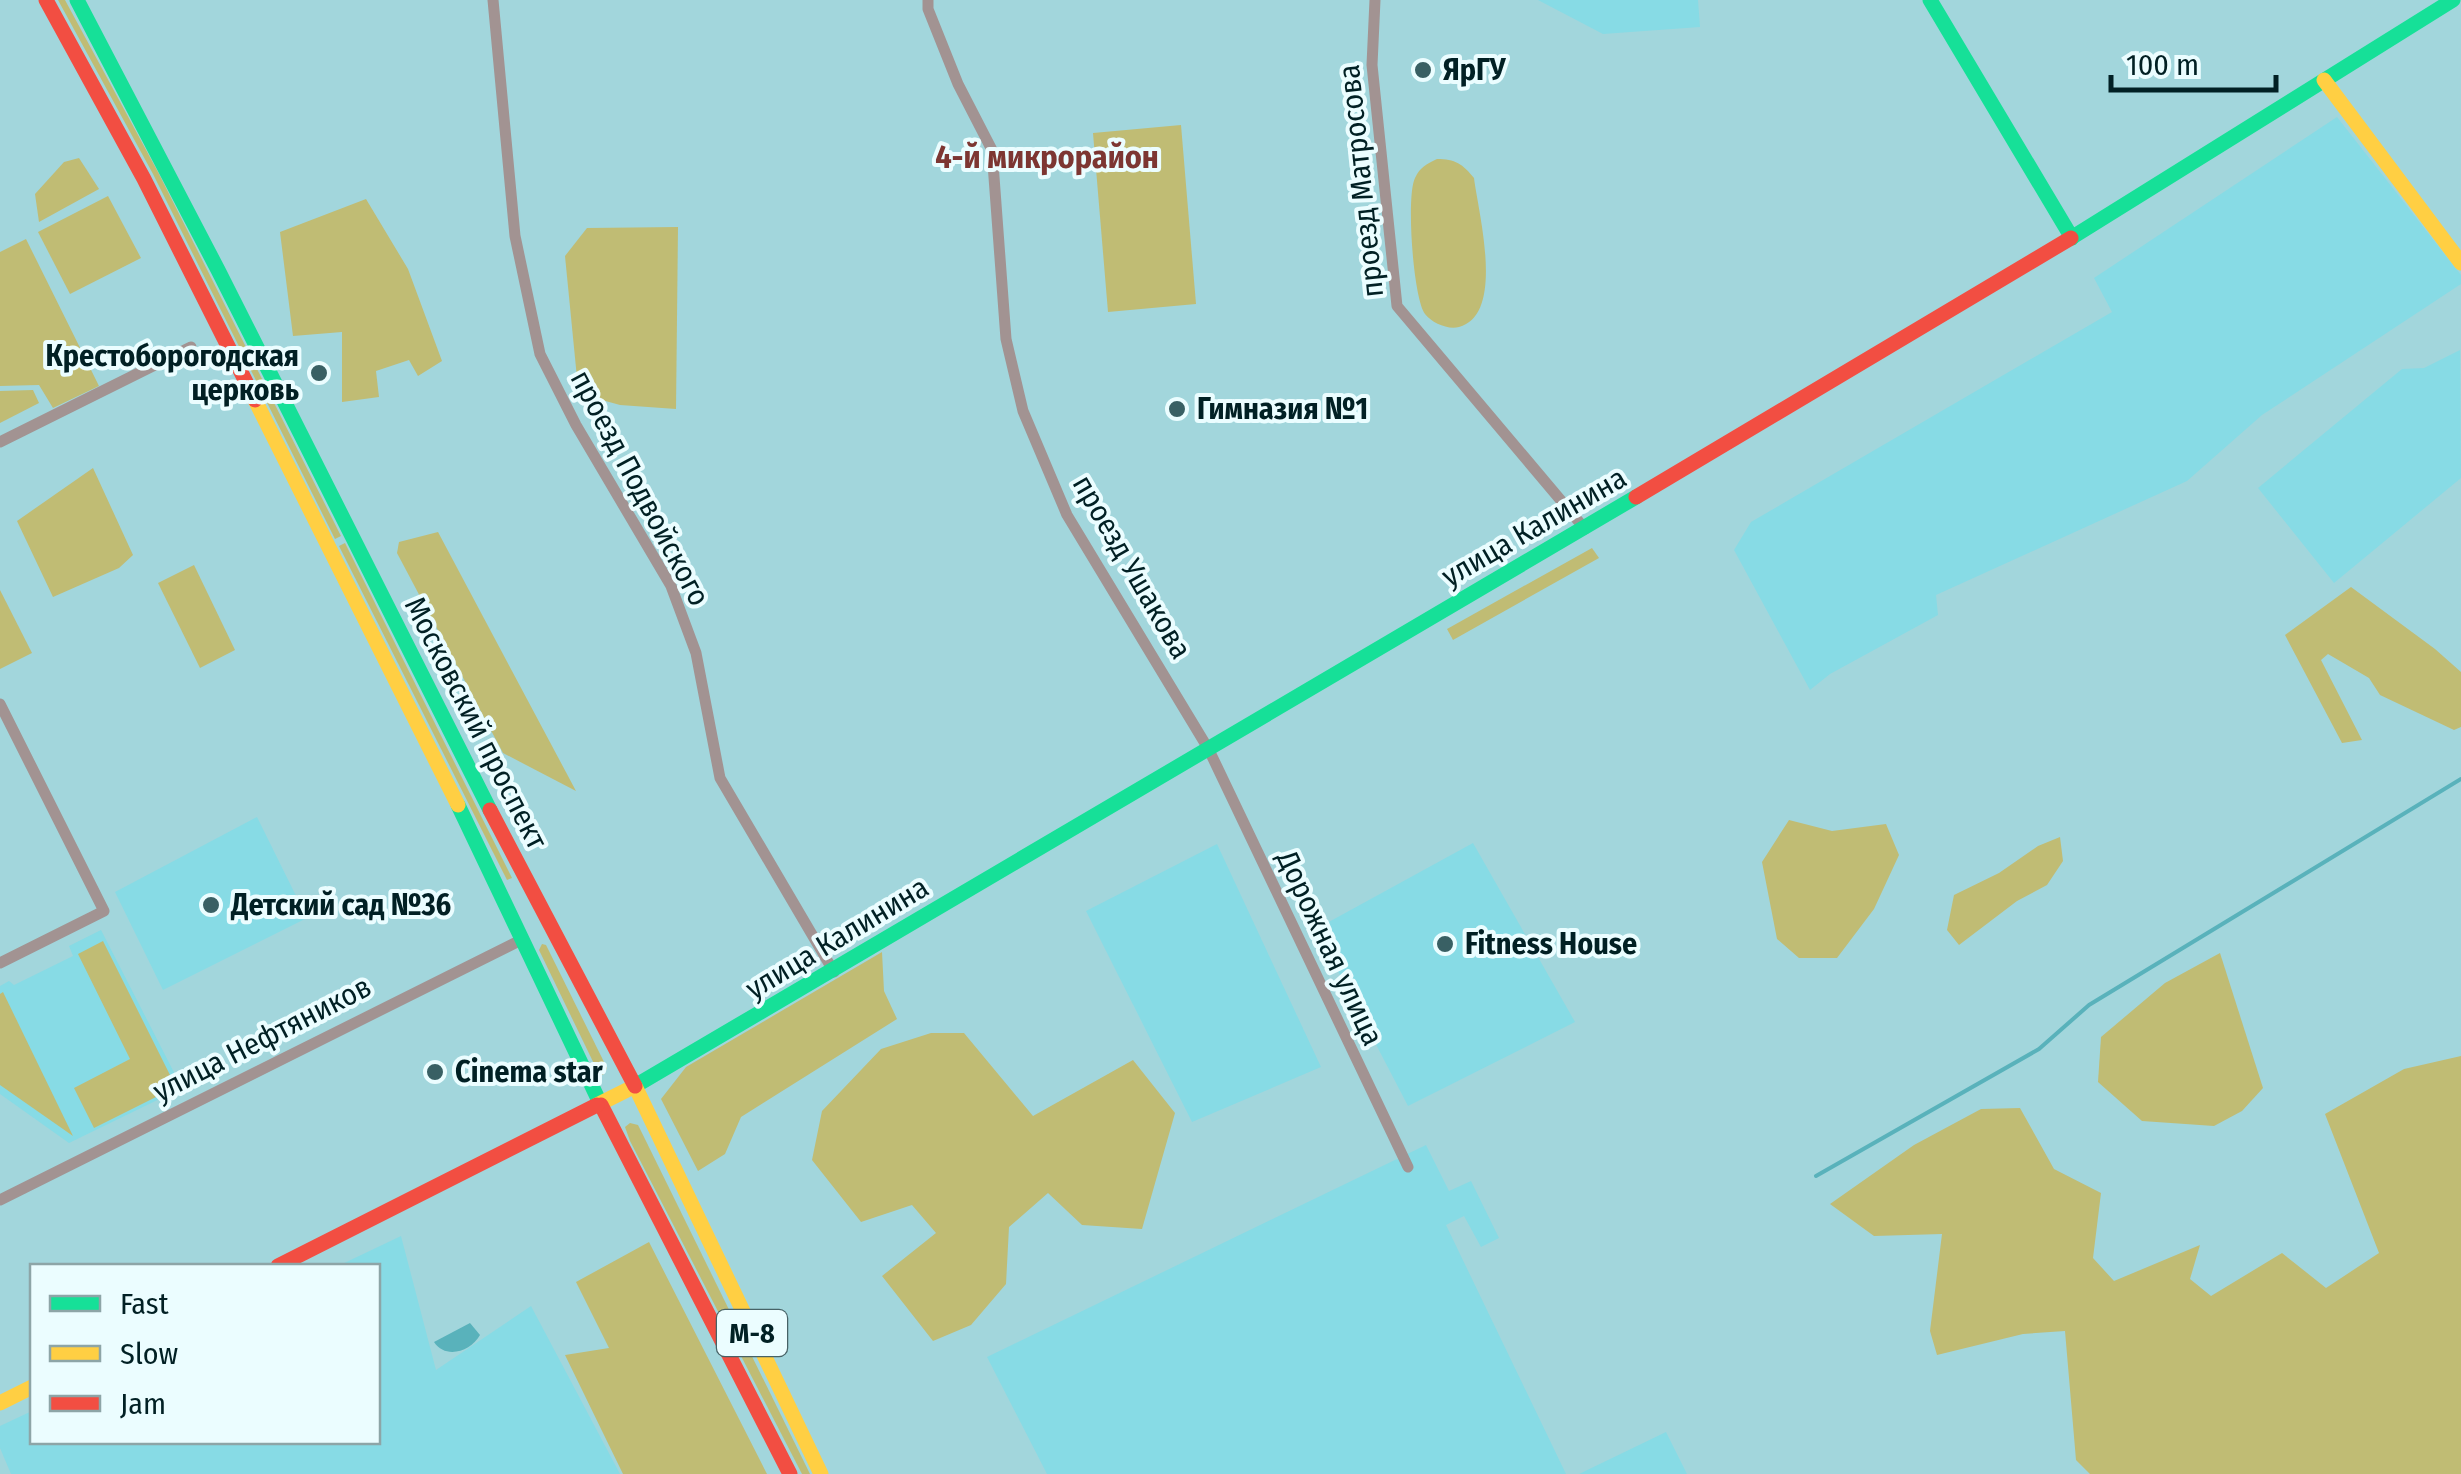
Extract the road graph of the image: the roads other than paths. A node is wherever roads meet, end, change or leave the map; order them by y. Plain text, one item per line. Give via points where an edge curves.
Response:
1 (46, 0) edge
2 (77, 0) edge
3 (493, 0) edge
4 (928, 0) edge
5 (1375, 0) edge
6 (1930, 0) edge
7 (2453, 0) edge
8 (2324, 80) junction
9 (2072, 238) junction
10 (2461, 263) edge
11 (190, 347) dead end
12 (0, 442) edge
13 (1585, 529) junction
14 (0, 704) edge
15 (1209, 750) junction
16 (524, 882) junction
17 (502, 893) junction
18 (548, 926) junction
19 (523, 939) junction
20 (0, 963) edge
21 (834, 972) junction
22 (634, 1086) junction
23 (600, 1105) junction
24 (1408, 1167) dead end
25 (0, 1200) edge
26 (282, 1264) edge
27 (30, 1388) edge
28 (0, 1403) edge
29 (790, 1474) edge
30 (821, 1474) edge

1 - 17 main road, Московский проспект via 144,179
2 - 16 main road, Московский проспект
3 - 21 street, проезд Подвойского via 516,236 540,354 671,586 696,653 720,778
4 - 15 street, проезд Ушакова via 958,84 992,150 1006,339 1023,411 1067,515
5 - 13 street, проезд Матросова via 1372,65 1397,306
6 - 9 main road
7 - 8 main road, улица Калинина
8 - 9 main road, улица Калинина
8 - 10 main road
9 - 13 main road, улица Калинина
11 - 12 street
13 - 15 main road, улица Калинина
14 - 20 street via 104,911
15 - 21 main road, улица Калинина
15 - 24 street, Дорожная улица
16 - 17 main road
16 - 18 main road, Московский проспект
17 - 19 main road, Московский проспект
18 - 19 main road, улица Нефтяников
18 - 22 main road, Московский проспект
19 - 23 main road, Московский проспект
19 - 25 street, улица Нефтяников
21 - 22 main road, улица Калинина
22 - 23 main road, улица Калинина
22 - 30 main road, Московский проспект / М-8
23 - 26 main road, улица Калинина
23 - 29 main road, Московский проспект / М-8
27 - 28 main road

